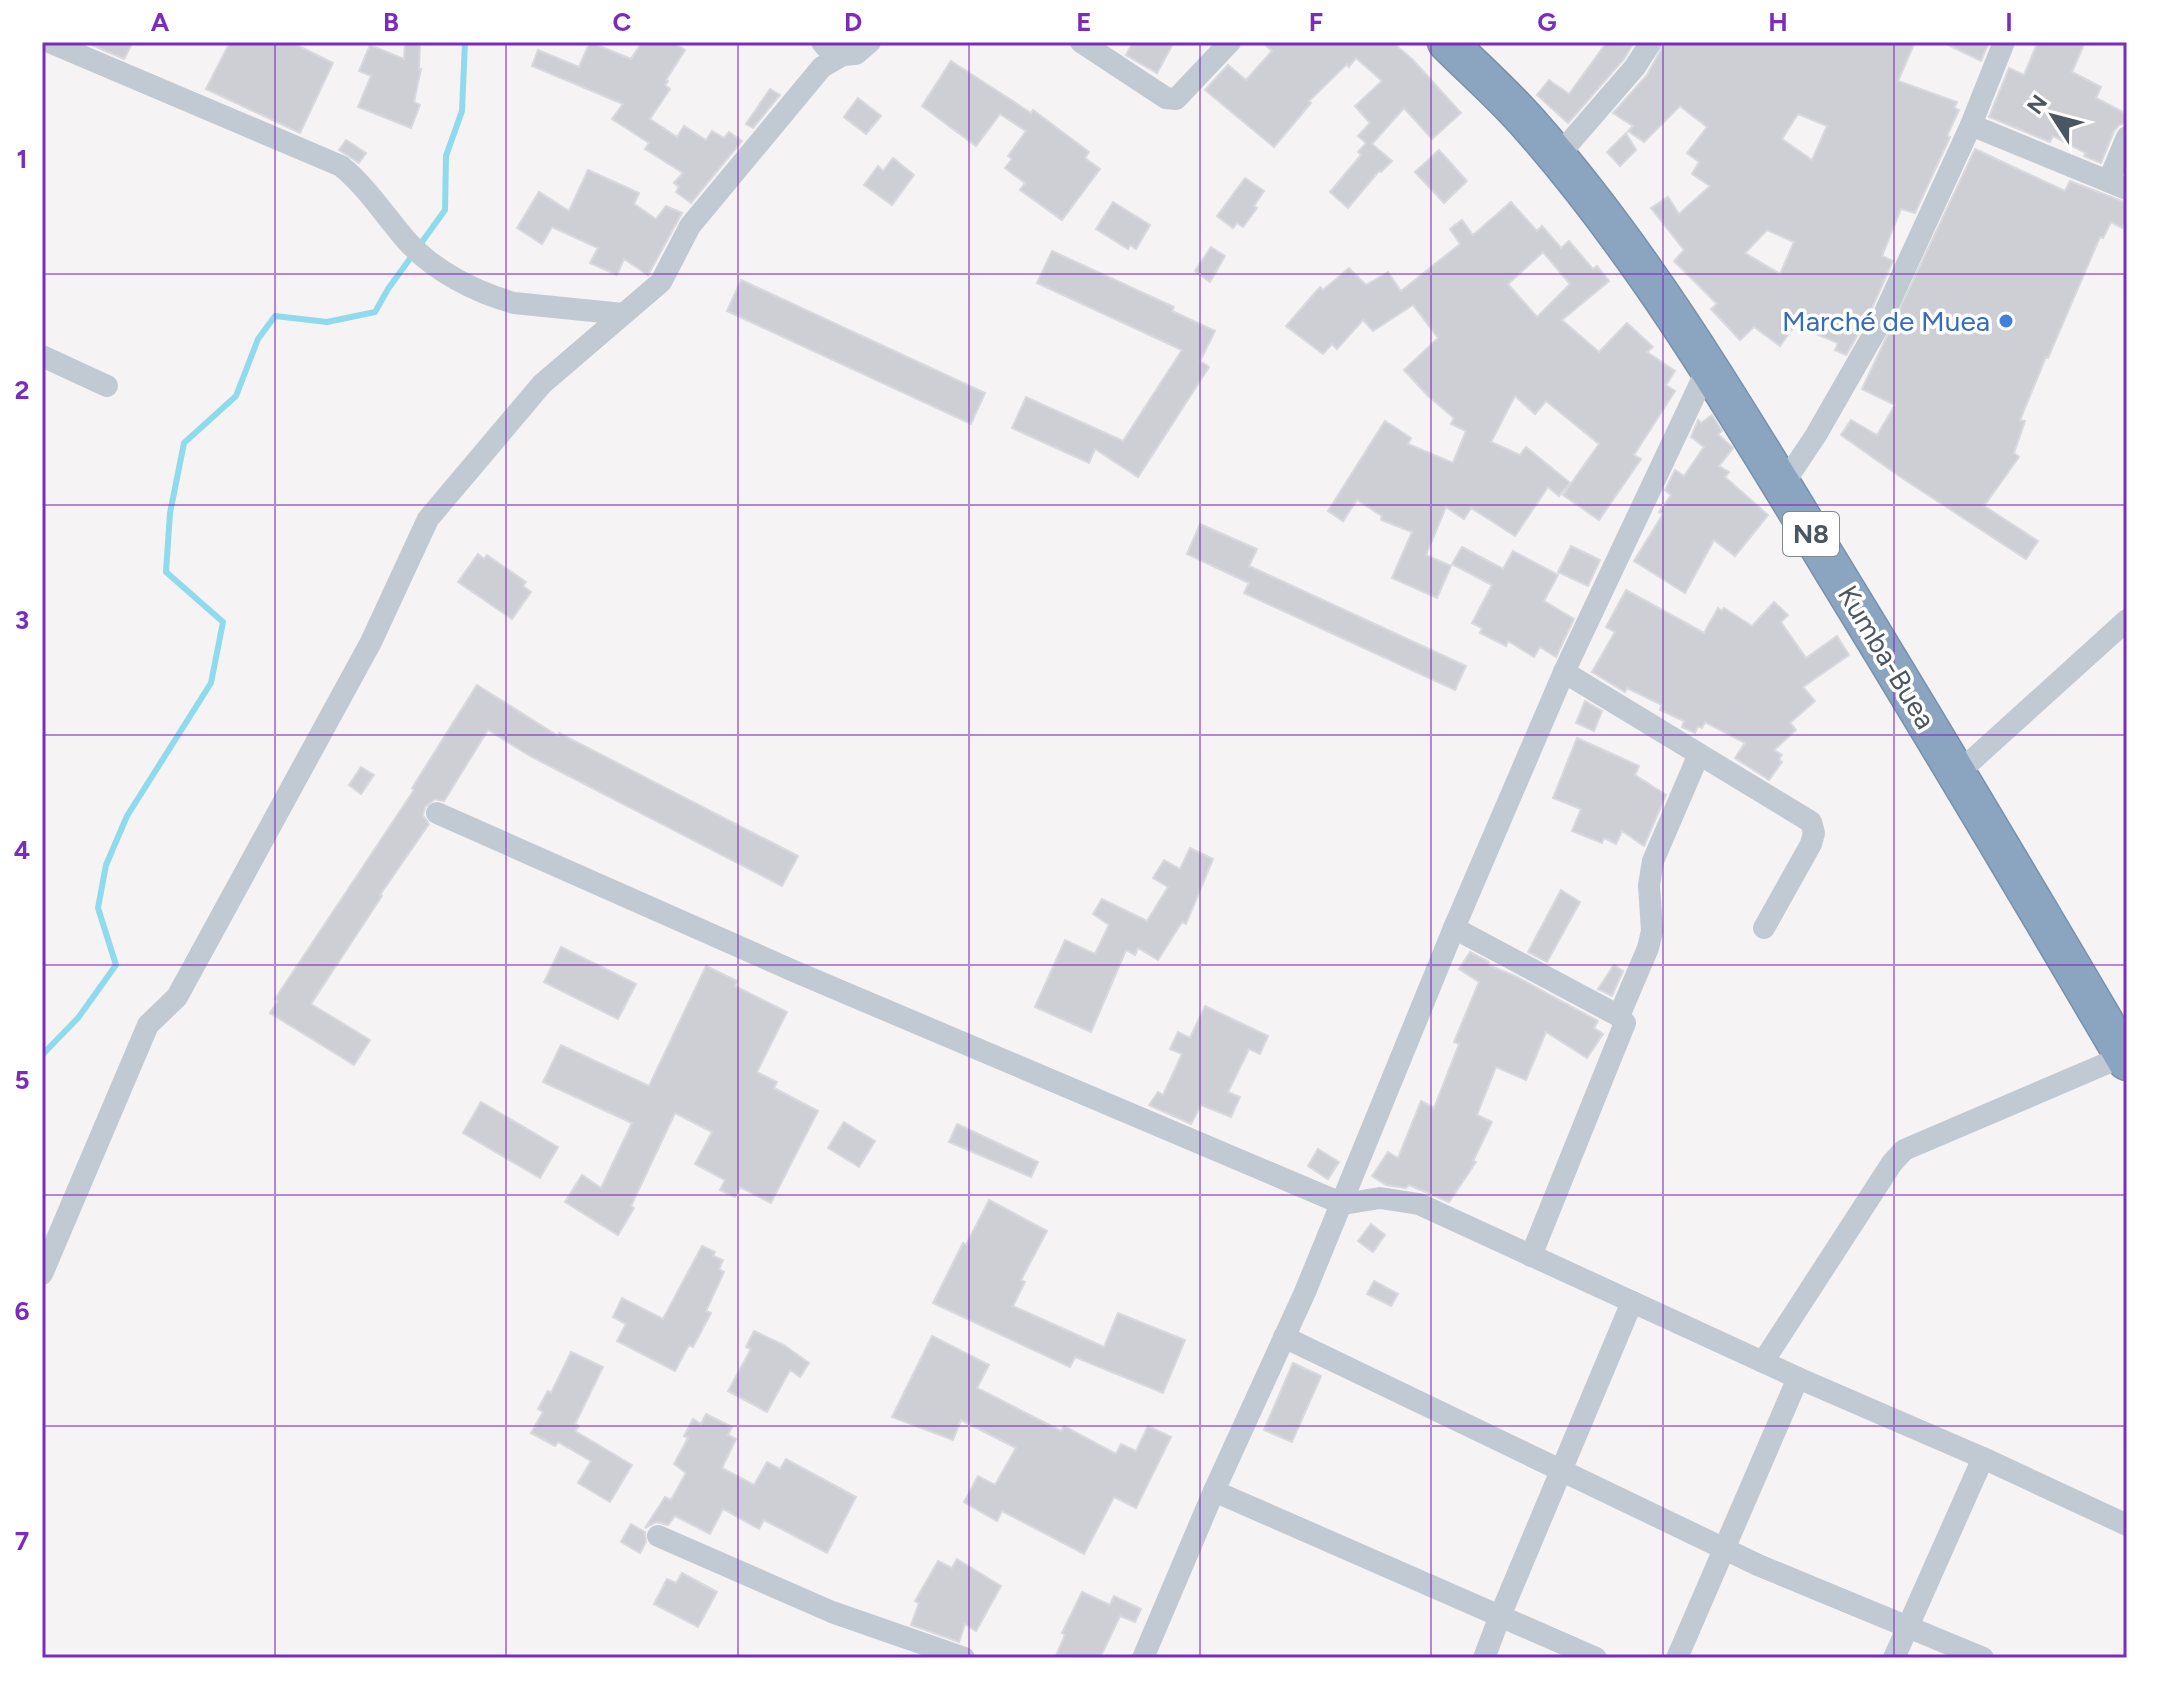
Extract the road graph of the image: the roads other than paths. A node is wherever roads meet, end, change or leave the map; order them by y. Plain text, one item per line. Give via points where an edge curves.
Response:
1 (870, 42) edge
2 (1081, 42) edge
3 (1230, 42) edge
4 (1448, 42) edge
5 (1651, 42) edge
6 (2004, 42) edge
7 (45, 43) edge
8 (828, 50) edge
9 (1971, 125) junction
10 (2127, 137) edge
11 (1557, 157) junction
12 (2118, 184) edge
13 (623, 314) junction
14 (42, 356) edge
15 (1709, 365) junction
16 (107, 386) dead end
17 (1782, 486) junction
18 (2127, 620) edge
19 (1564, 672) junction
20 (1699, 754) junction
21 (1958, 773) junction
22 (437, 813) dead end
23 (1454, 928) junction
24 (1764, 928) dead end
25 (1619, 1016) junction
26 (2123, 1046) edge
27 (1343, 1204) junction
28 (1531, 1256) junction
29 (42, 1274) edge
30 (1632, 1302) junction
31 (1284, 1337) junction
32 (1763, 1362) junction
33 (1798, 1378) junction
34 (1983, 1458) junction
35 (1562, 1473) junction
36 (1214, 1491) junction
37 (2127, 1525) edge
38 (658, 1536) dead end
39 (1725, 1549) junction
40 (1500, 1616) junction
41 (1907, 1627) junction
42 (964, 1658) edge
43 (1143, 1658) edge
44 (1484, 1658) edge
45 (1596, 1658) edge
46 (1677, 1658) edge
47 (1894, 1658) edge
48 (1983, 1658) edge

1 - 8 street via 856,54
2 - 3 street via 1166,98 1176,99
4 - 11 highway, Kumba-Buea / N8
5 - 11 street
6 - 9 street
7 - 13 street via 341,166 409,243 460,281 514,303
8 - 13 street via 822,67 690,226 661,282
9 - 12 street
9 - 17 street via 1879,325
10 - 12 street
11 - 15 highway, Kumba-Buea / N8
13 - 29 street via 532,394 428,519 371,642 177,997 148,1025
14 - 16 street
15 - 17 highway, Kumba-Buea / N8
15 - 19 street
17 - 21 highway, Kumba-Buea / N8
18 - 21 street
19 - 20 street
19 - 23 street
20 - 24 street via 1811,822 1811,844
20 - 25 street via 1653,861 1652,931
21 - 26 highway, Kumba-Buea / N8
22 - 27 street
23 - 25 street
23 - 27 street
25 - 28 street via 1625,1023 1622,1033
26 - 32 street via 1904,1150
27 - 28 street via 1380,1198 1419,1204
27 - 31 street
28 - 30 street
30 - 32 street
30 - 35 street
31 - 35 street
31 - 36 street
32 - 33 street
33 - 34 street
33 - 39 street
34 - 37 street
34 - 41 street
35 - 39 street
35 - 40 street
36 - 40 street
36 - 43 street
38 - 42 street via 832,1612
39 - 41 street
39 - 46 street
40 - 44 street
40 - 45 street
41 - 47 street
41 - 48 street

